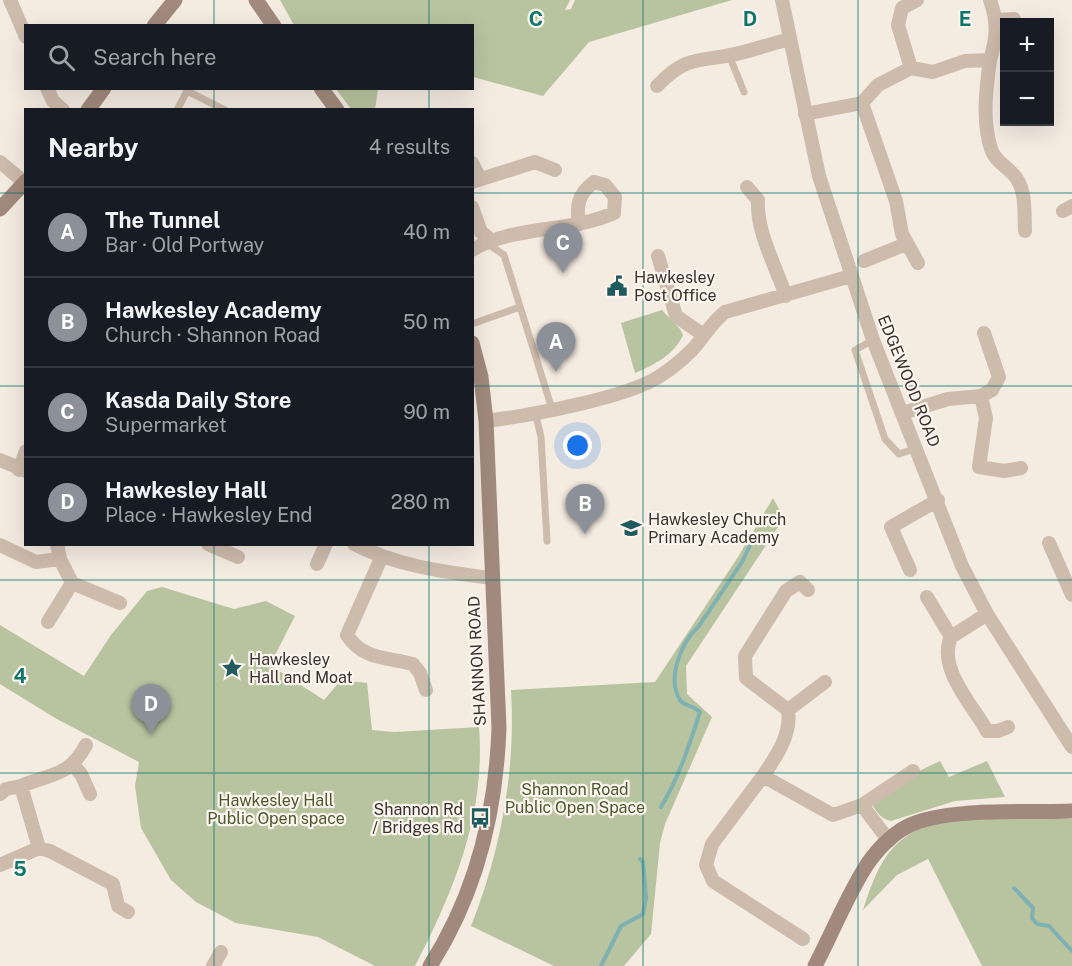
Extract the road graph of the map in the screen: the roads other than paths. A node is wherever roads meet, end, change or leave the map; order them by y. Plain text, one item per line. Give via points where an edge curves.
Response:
1 (10, 0) edge
2 (256, 0) edge
3 (782, 0) edge
4 (916, 0) edge
5 (990, 0) edge
6 (172, 1) edge
7 (997, 20) junction
8 (1000, 20) edge
9 (155, 24) edge
10 (273, 24) edge
11 (24, 32) edge
12 (790, 39) junction
13 (729, 55) junction
14 (990, 60) junction
15 (911, 68) junction
16 (657, 86) dead end
17 (49, 90) edge
18 (103, 90) edge
19 (322, 90) edge
20 (744, 92) dead end
21 (862, 103) junction
22 (61, 108) edge
23 (89, 108) edge
24 (178, 108) edge
25 (221, 108) edge
26 (336, 108) edge
27 (805, 114) junction
28 (0, 162) edge
29 (555, 170) dead end
30 (476, 180) edge
31 (24, 181) edge
32 (24, 183) edge
33 (747, 187) dead end
34 (0, 209) edge
35 (474, 213) edge
36 (579, 224) dead end
37 (1025, 231) dead end
38 (489, 242) junction
39 (906, 244) junction
40 (474, 249) edge
41 (658, 256) dead end
42 (864, 261) dead end
43 (918, 262) dead end
44 (851, 276) junction
45 (786, 296) junction
46 (520, 307) junction
47 (474, 323) edge
48 (984, 333) dead end
49 (702, 334) junction
50 (873, 340) junction
51 (474, 351) edge
52 (981, 396) junction
53 (552, 409) junction
54 (535, 412) junction
55 (903, 413) junction
56 (486, 420) junction
57 (918, 448) junction
58 (0, 460) edge
59 (1021, 468) dead end
60 (22, 470) edge
61 (938, 500) junction
62 (547, 541) dead end
63 (1049, 543) dead end
64 (0, 545) edge
65 (57, 546) edge
66 (213, 546) edge
67 (325, 546) edge
68 (359, 546) edge
69 (382, 556) junction
70 (238, 557) dead end
71 (60, 559) junction
72 (317, 564) dead end
73 (910, 570) dead end
74 (491, 578) junction
75 (72, 583) junction
76 (807, 590) dead end
77 (1072, 595) edge
78 (927, 597) dead end
79 (120, 603) dead end
80 (987, 614) junction
81 (48, 622) dead end
82 (951, 637) junction
83 (825, 682) dead end
84 (426, 690) dead end
85 (788, 710) junction
86 (1008, 727) dead end
87 (86, 745) dead end
88 (1072, 747) edge
89 (73, 765) junction
90 (913, 771) dead end
91 (763, 776) junction
92 (21, 786) junction
93 (0, 794) edge
94 (90, 794) dead end
95 (862, 805) junction
96 (1072, 811) edge
97 (889, 841) junction
98 (39, 848) junction
99 (0, 865) edge
100 (128, 912) dead end
101 (803, 939) dead end
102 (221, 952) dead end
103 (432, 965) edge
104 (213, 966) edge
105 (815, 966) edge

1 - 11 street
2 - 10 street
3 - 12 street, EDGEWOOD ROAD
4 - 15 street via 902,8 898,25
5 - 7 street
6 - 9 street
7 - 8 street
7 - 14 street via 998,35
12 - 13 street
12 - 27 street, EDGEWOOD ROAD
13 - 16 street via 693,60 671,71
13 - 20 lane
14 - 15 street via 965,61 933,72
14 - 37 street via 986,120 991,148 997,161 1022,187
15 - 21 street via 878,85
17 - 22 street
18 - 23 street
19 - 26 street
21 - 27 street
21 - 39 street via 896,201
24 - 25 lane via 187,91
27 - 44 street, EDGEWOOD ROAD via 829,211
28 - 31 street
29 - 30 street via 535,162
32 - 34 street
33 - 45 street via 758,200 757,210
35 - 38 street
36 - 38 street
38 - 40 street
38 - 46 lane via 504,255
39 - 42 street
39 - 43 street
41 - 49 street via 676,316
44 - 45 street
44 - 50 street, EDGEWOOD ROAD
45 - 49 street via 725,312
46 - 47 lane
46 - 53 lane
48 - 52 street via 999,377 993,390
49 - 53 street via 693,348 658,377
50 - 55 street, EDGEWOOD ROAD
50 - 57 lane via 855,350 885,439 899,454
51 - 56 street, SHANNON ROAD
52 - 55 street via 948,399
52 - 59 street via 986,418 979,467 1004,471
53 - 54 street
54 - 56 street
54 - 62 lane via 541,437
55 - 57 street, EDGEWOOD ROAD
56 - 74 street, SHANNON ROAD
57 - 61 street, EDGEWOOD ROAD
58 - 60 street
61 - 73 street via 891,527
61 - 80 street, EDGEWOOD ROAD via 962,566
63 - 77 street
64 - 71 street via 36,562
65 - 71 street
66 - 70 street
67 - 72 street
68 - 69 street
69 - 74 street via 433,571
69 - 84 street via 347,635 369,655 413,664
71 - 75 street
74 - 103 street, SHANNON ROAD via 499,728 497,777 481,858 452,930
75 - 79 street
75 - 81 street
76 - 85 street via 800,582 786,591 745,656 746,678
78 - 82 street
80 - 82 street
80 - 88 street, EDGEWOOD ROAD
82 - 86 street via 947,657 951,669 987,731
83 - 85 street
85 - 91 street via 784,740
87 - 89 street
89 - 92 street
89 - 94 street
90 - 95 street
91 - 95 street via 833,815
91 - 101 street via 712,844 706,866 713,881
92 - 93 street
92 - 98 street
95 - 97 street
96 - 97 street via 941,817 906,827
97 - 105 street via 863,871
98 - 99 street
98 - 100 street via 113,884 118,906
102 - 104 street

